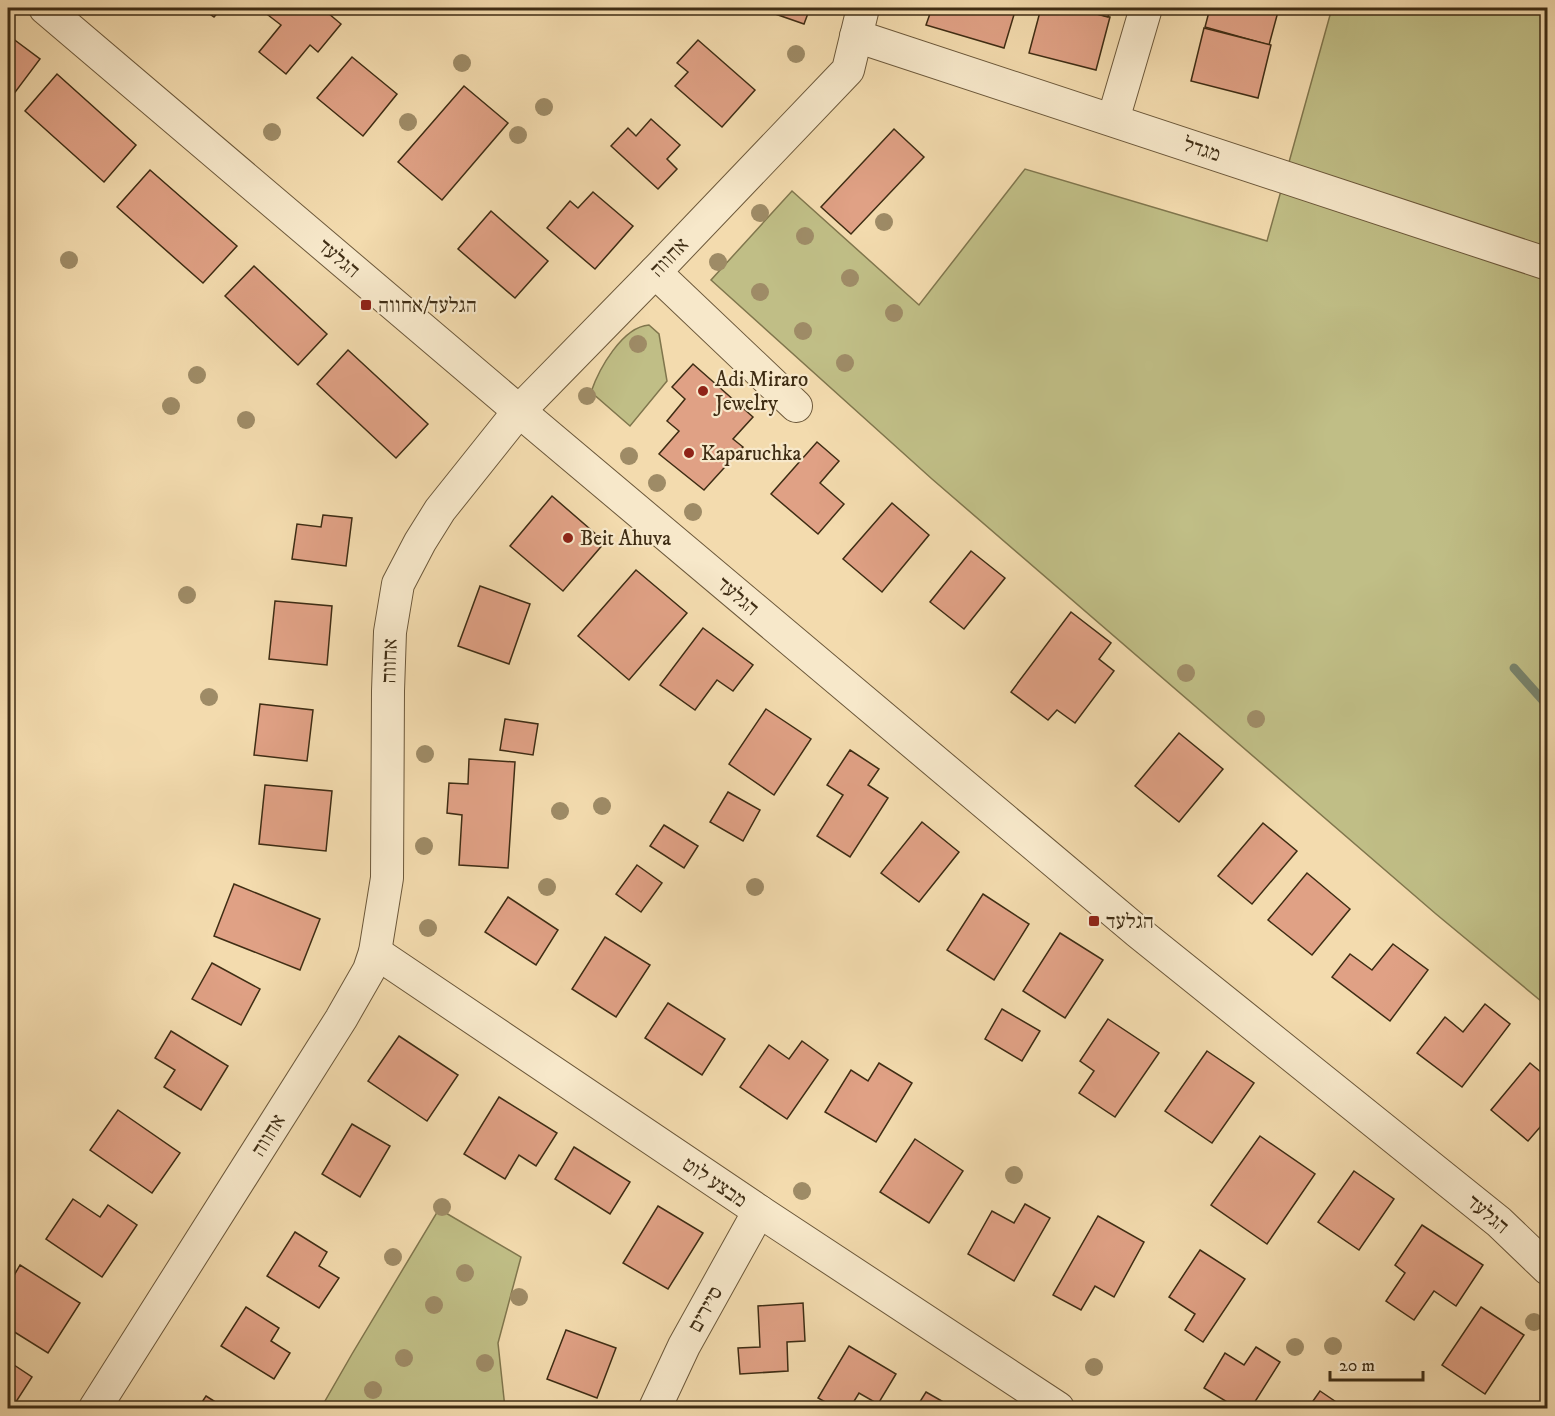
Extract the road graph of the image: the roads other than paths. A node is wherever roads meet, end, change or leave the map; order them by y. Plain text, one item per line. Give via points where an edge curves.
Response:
1 (45, 8) edge
2 (1146, 8) edge
3 (860, 22) edge
4 (1113, 120) junction
5 (1548, 264) edge
6 (655, 272) junction
7 (796, 406) dead end
8 (519, 411) junction
9 (375, 952) junction
10 (759, 1211) junction
11 (1548, 1269) edge
12 (95, 1408) edge
13 (655, 1408) edge
14 (1058, 1408) edge

1 - 8 street, הגלעד
2 - 4 street
3 - 4 street, מגדל
3 - 6 street, אחווה via 848,70
4 - 5 street, מגדל
6 - 7 street
6 - 8 street, אחווה
8 - 9 street, אחווה via 440,510 398,584 390,632 387,703 387,878
8 - 11 street, הגלעד via 1138,932 1499,1222
9 - 10 street, מבצע לוט
9 - 12 street, אחווה via 341,1019
10 - 13 street, סיירים via 684,1346
10 - 14 street, מבצע לוט

